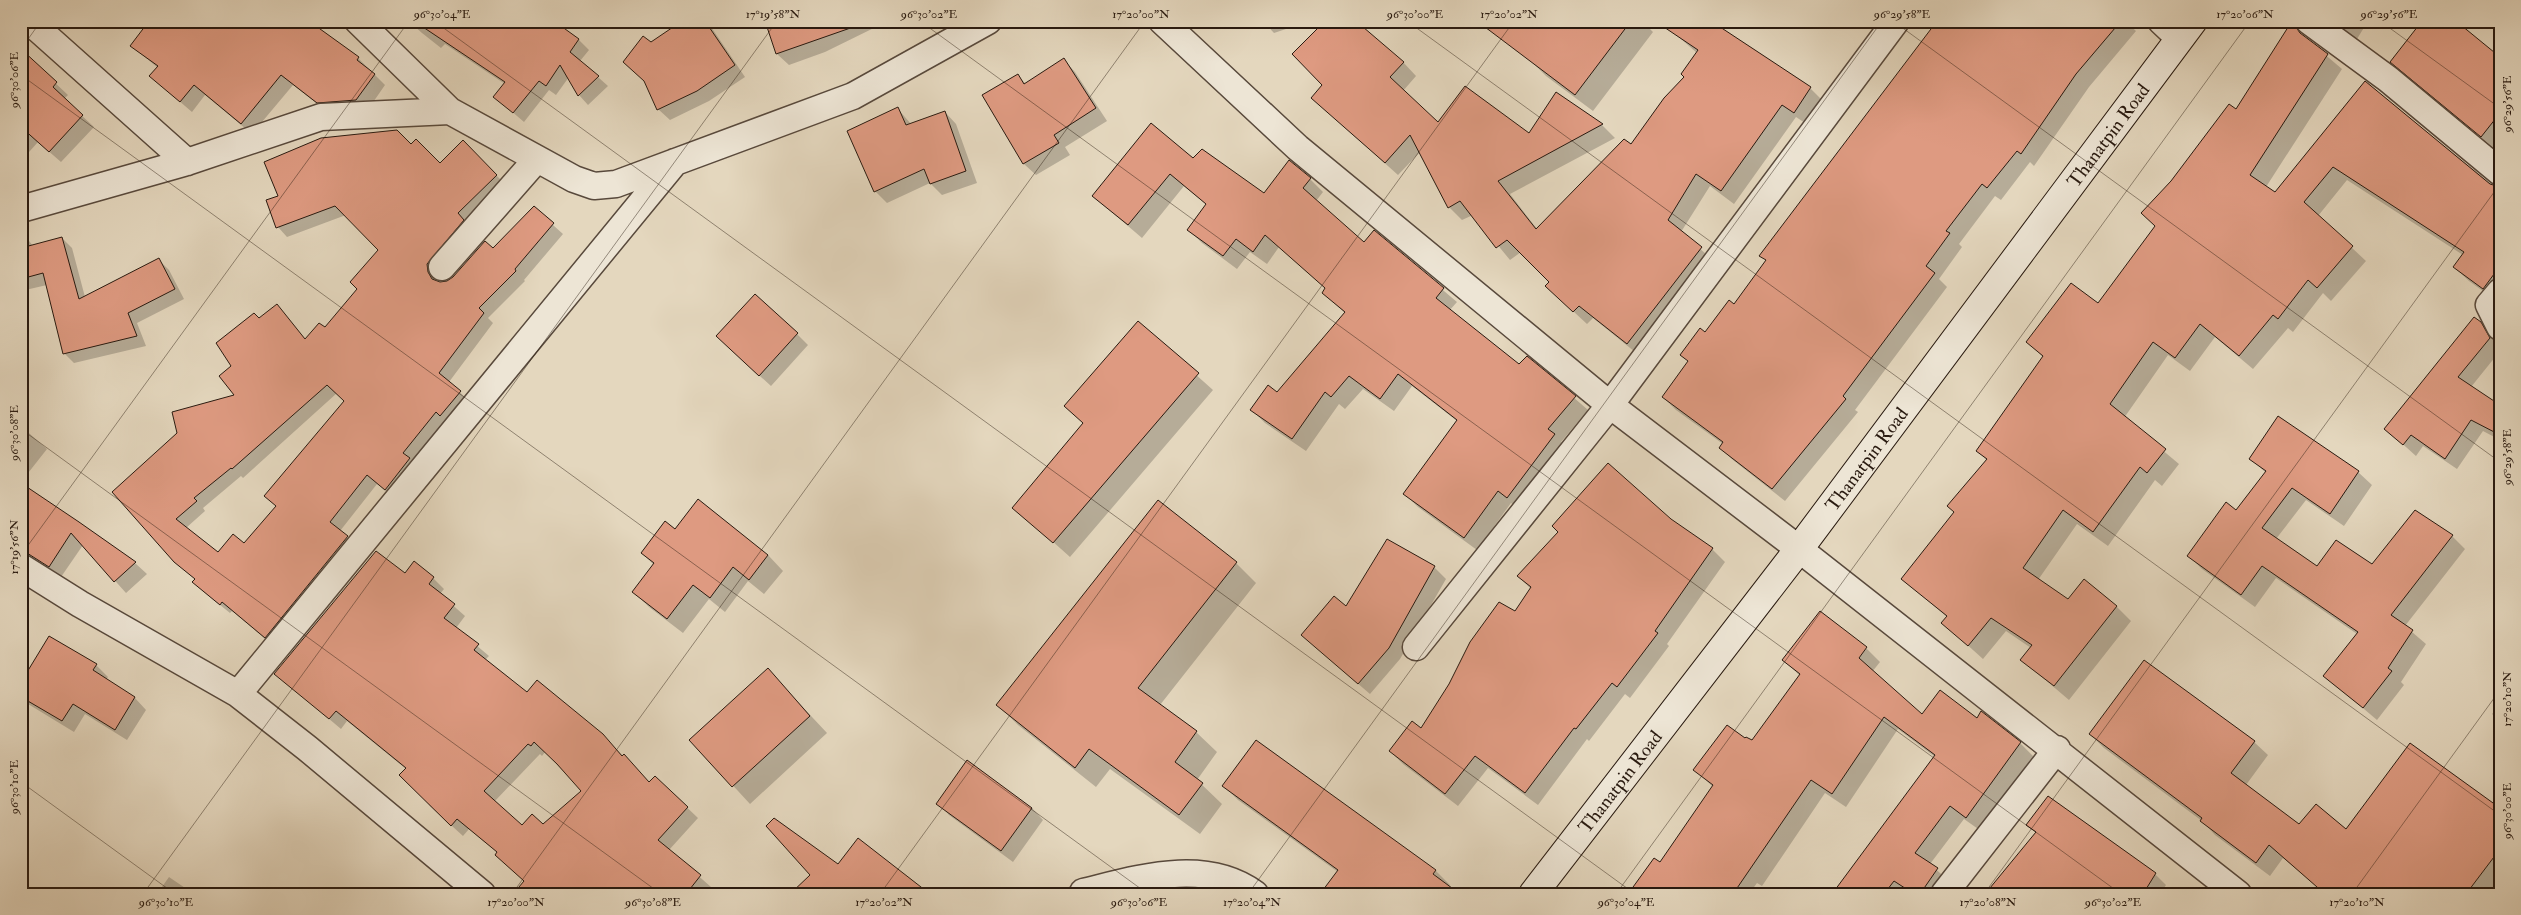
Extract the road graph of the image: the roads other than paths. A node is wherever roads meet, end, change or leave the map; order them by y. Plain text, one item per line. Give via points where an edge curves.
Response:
1 (29, 21) edge
2 (358, 21) edge
3 (988, 21) edge
4 (1162, 21) edge
5 (1896, 21) edge
6 (2310, 21) edge
7 (2178, 27) edge
8 (450, 111) junction
9 (537, 159) junction
10 (676, 161) junction
11 (187, 162) junction
12 (2500, 172) edge
13 (21, 209) edge
14 (442, 267) dead end
15 (2500, 292) edge
16 (2500, 327) edge
17 (1610, 405) junction
18 (1799, 549) junction
19 (21, 567) edge
20 (1416, 647) dead end
21 (238, 694) junction
22 (2057, 749) junction
23 (482, 894) edge
24 (1083, 894) edge
25 (1255, 894) edge
26 (1533, 894) edge
27 (1944, 894) edge
28 (2238, 894) edge

1 - 11 street
2 - 8 street
3 - 10 street via 853,96
4 - 17 street via 1298,148
5 - 17 street
6 - 12 street via 2388,79
7 - 18 main road, Thanatpin Road via 2149,83
8 - 9 street
8 - 11 street via 321,117
9 - 10 street via 574,180 594,186 616,184
9 - 14 street
10 - 21 street
11 - 13 street
15 - 16 street via 2489,305
17 - 18 street
17 - 20 street
18 - 22 street
18 - 26 main road, Thanatpin Road
19 - 21 street
21 - 23 street
22 - 27 street
22 - 28 street
24 - 25 street via 1148,876 1181,874 1218,876 1245,886

